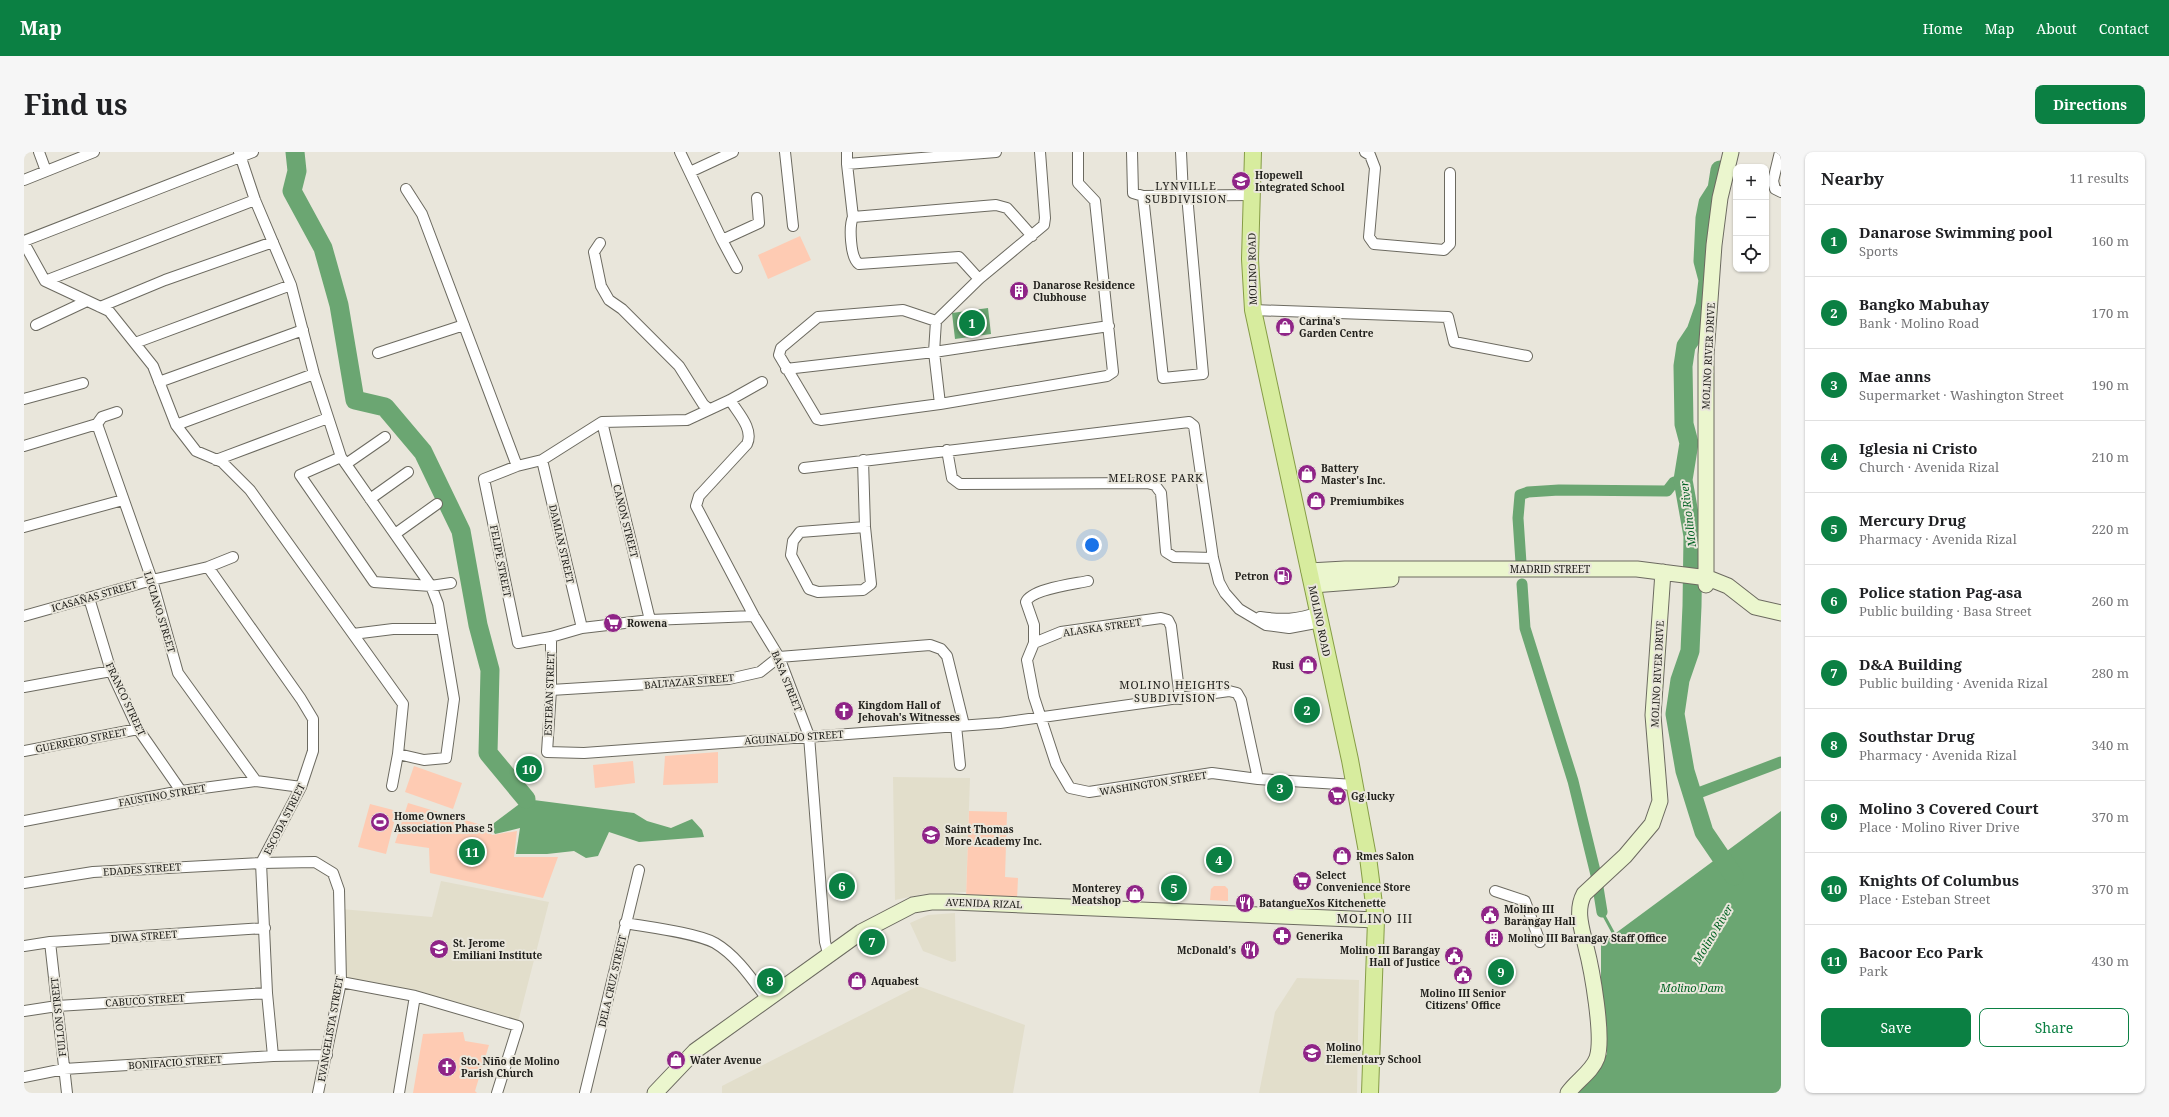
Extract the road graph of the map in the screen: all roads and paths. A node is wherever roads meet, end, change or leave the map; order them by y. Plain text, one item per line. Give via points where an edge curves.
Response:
1 (39, 152) edge
2 (94, 152) edge
3 (253, 152) edge
4 (680, 152) edge
5 (733, 152) edge
6 (785, 152) edge
7 (847, 152) edge
8 (996, 152) edge
9 (1040, 152) edge
10 (1078, 152) edge
11 (1132, 152) edge
12 (1181, 152) edge
13 (1253, 152) edge
14 (1366, 152) edge
15 (1731, 152) edge
16 (1780, 152) edge
17 (240, 154) edge
18 (847, 164) junction
19 (46, 171) junction
20 (690, 172) junction
21 (1450, 173) dead end
22 (24, 180) edge
23 (406, 189) dead end
24 (1778, 191) edge
25 (1185, 195) junction
26 (1252, 195) junction
27 (1143, 196) junction
28 (757, 198) dead end
29 (255, 200) junction
30 (853, 216) junction
31 (793, 226) dead end
32 (1032, 236) junction
33 (722, 240) junction
34 (24, 242) edge
35 (273, 242) junction
36 (600, 243) dead end
37 (736, 268) dead end
38 (979, 279) junction
39 (45, 281) junction
40 (291, 285) junction
41 (87, 301) junction
42 (100, 307) junction
43 (1252, 310) junction
44 (936, 321) junction
45 (36, 325) dead end
46 (464, 325) junction
47 (1108, 326) junction
48 (303, 330) junction
49 (135, 343) junction
50 (934, 352) junction
51 (378, 353) dead end
52 (1527, 356) dead end
53 (786, 369) junction
54 (314, 374) junction
55 (159, 382) junction
56 (762, 382) dead end
57 (83, 383) dead end
58 (24, 400) edge
59 (730, 400) junction
60 (940, 404) junction
61 (706, 411) junction
62 (117, 412) dead end
63 (328, 418) junction
64 (602, 422) junction
65 (98, 424) junction
66 (176, 424) junction
67 (385, 436) dead end
68 (24, 446) edge
69 (947, 450) junction
70 (216, 460) junction
71 (343, 460) junction
72 (542, 460) junction
73 (863, 460) junction
74 (517, 466) junction
75 (804, 468) dead end
76 (408, 472) dead end
77 (370, 499) junction
78 (123, 500) junction
79 (437, 504) dead end
80 (24, 527) edge
81 (865, 527) junction
82 (395, 534) junction
83 (233, 556) dead end
84 (1213, 558) junction
85 (208, 567) junction
86 (1665, 576) junction
87 (1311, 578) junction
88 (152, 580) junction
89 (1088, 581) dead end
90 (1703, 581) junction
91 (451, 583) dead end
92 (431, 586) junction
93 (89, 598) junction
94 (1781, 613) edge
95 (24, 616) edge
96 (754, 616) junction
97 (1319, 617) junction
98 (650, 620) junction
99 (1781, 620) edge
100 (582, 628) junction
101 (440, 629) junction
102 (353, 634) junction
103 (551, 637) junction
104 (1034, 643) junction
105 (779, 657) junction
106 (111, 671) junction
107 (24, 687) edge
108 (551, 690) junction
109 (1180, 699) junction
110 (1041, 716) junction
111 (960, 725) junction
112 (138, 729) junction
113 (808, 736) junction
114 (24, 751) edge
115 (547, 752) joint
116 (398, 754) junction
117 (960, 765) dead end
118 (1258, 779) junction
119 (256, 781) junction
120 (392, 786) dead end
121 (1355, 786) junction
122 (301, 787) junction
123 (181, 791) junction
124 (24, 821) edge
125 (261, 863) junction
126 (639, 870) dead end
127 (24, 883) edge
128 (1495, 891) dead end
129 (1376, 920) junction
130 (626, 923) junction
131 (265, 928) junction
132 (50, 942) junction
133 (1540, 942) dead end
134 (24, 946) edge
135 (829, 957) junction
136 (341, 982) junction
137 (267, 993) junction
138 (415, 996) junction
139 (767, 999) junction
140 (57, 1006) junction
141 (24, 1012) edge
142 (327, 1055) junction
143 (273, 1056) junction
144 (64, 1069) junction
145 (24, 1077) edge
146 (67, 1093) edge
147 (318, 1093) edge
148 (399, 1093) edge
149 (497, 1093) edge
150 (585, 1093) edge
151 (655, 1093) edge
152 (1370, 1093) edge
153 (1568, 1093) edge

1 - 19 street
2 - 19 street
3 - 17 street
4 - 20 street
5 - 20 street
6 - 31 street
7 - 18 street
8 - 18 street
9 - 32 street via 1045,221 1042,228
10 - 47 street via 1078,183 1095,201
11 - 27 street via 1133,193
12 - 25 street
13 - 26 main road, MOLINO ROAD
14 - 21 street via 1370,155 1375,168 1369,237 1374,244 1444,250 1448,248
15 - 90 street, MOLINO RIVER DRIVE via 1720,198 1706,355
16 - 24 street via 1773,182
17 - 29 street
17 - 34 street
18 - 30 street
19 - 22 street
20 - 33 street
23 - 46 street via 422,214
25 - 26 street
25 - 27 street
25 - 27 street via 1203,374 1163,378
26 - 43 main road, MOLINO ROAD
28 - 33 street via 758,223
29 - 35 street
29 - 39 street
30 - 32 street via 996,205 1007,208
30 - 38 street via 850,223 854,257 859,264 960,257
32 - 38 street
33 - 37 street
34 - 39 street
35 - 40 street
35 - 42 street via 166,280
36 - 61 street via 594,252 604,292 609,300 622,309 679,366
38 - 44 street
39 - 41 street
40 - 48 street
40 - 49 street
41 - 42 street
41 - 45 street
42 - 49 street via 109,311
43 - 52 street via 1448,317 1454,342
43 - 87 main road, MOLINO ROAD
44 - 50 street
44 - 53 street via 903,310 818,317 781,348 779,355
46 - 51 street
46 - 74 street
47 - 50 street
47 - 60 street via 1113,369 1107,376
48 - 54 street
48 - 55 street
49 - 55 street via 153,366
50 - 53 street
50 - 60 street
53 - 60 street via 819,420
54 - 63 street
54 - 66 street
55 - 66 street
56 - 59 street
57 - 58 street
59 - 61 street
59 - 96 street, BASA STREET via 749,430 750,437 747,444 699,496 696,506
61 - 64 street via 687,420
62 - 65 street via 102,417
63 - 70 street
63 - 71 street
64 - 72 street
64 - 98 street, CANON STREET
65 - 68 street
65 - 78 street, LUCIANO STREET
66 - 70 street via 196,451
67 - 71 street
69 - 73 street
69 - 84 street via 952,478 960,484 1155,485 1161,493 1166,552 1174,557
69 - 84 street via 1189,422 1194,426
70 - 102 street via 222,462 250,490
71 - 77 street
71 - 92 street via 300,475 374,582
72 - 74 street
72 - 100 street, DAMIAN STREET
73 - 75 street
73 - 81 street
74 - 103 street, FELIPE STREET via 484,479 518,644
76 - 77 street
77 - 82 street
78 - 80 street
78 - 88 street, LUCIANO STREET
79 - 82 street
81 - 81 street via 800,532 793,541 791,555 809,588 818,592 863,590 871,584
82 - 92 street
83 - 85 street, ICASAÑAS STREET
84 - 97 street via 1219,582 1225,593 1248,615 1266,625 1289,628
85 - 88 street, ICASAÑAS STREET
85 - 122 street, ESCODA STREET via 313,720 314,751
86 - 87 street, MADRID STREET via 1373,574
86 - 90 street, MADRID STREET
86 - 153 street, MOLINO RIVER DRIVE via 1653,715 1660,801 1652,824 1625,856 1584,894 1580,902 1581,929 1590,965 1600,1033 1596,1059
87 - 97 main road, MOLINO ROAD
88 - 93 street, ICASAÑAS STREET
88 - 119 street, LUCIANO STREET via 178,673
89 - 104 street via 1038,592 1028,599 1026,602 1034,625
90 - 94 street, MADRID STREET via 1728,586 1755,607
90 - 99 street, MADRID STREET via 1749,611
91 - 92 street
92 - 101 street via 438,604
93 - 95 street, ICASAÑAS STREET
93 - 106 street, FRANCO STREET
96 - 98 street
96 - 105 street, BASA STREET
97 - 121 main road, MOLINO ROAD
98 - 100 street
100 - 103 street
101 - 102 street via 393,629
101 - 116 street via 454,698 446,758 424,760
102 - 116 street via 403,704
103 - 108 street, ESTEBAN STREET
104 - 109 street, ALASKA STREET via 1061,632 1161,618 1168,620 1171,626
104 - 110 street via 1027,660 1034,697
105 - 108 street, BALTAZAR STREET via 760,672 729,679
105 - 111 street via 930,645 941,649 947,656
105 - 113 street, BASA STREET
106 - 107 street
106 - 112 street, FRANCO STREET
108 - 115 street, ESTEBAN STREET
109 - 110 street, AGUINALDO STREET
109 - 118 street, AGUINALDO STREET via 1229,691 1237,693
110 - 111 street, AGUINALDO STREET
110 - 118 street, WASHINGTON STREET via 1056,764 1070,788 1089,792 1212,774
111 - 113 street, AGUINALDO STREET
111 - 117 street
112 - 114 street, GUERRERO STREET
112 - 123 street, FRANCO STREET
113 - 115 street, AGUINALDO STREET via 584,753
113 - 135 street, BASA STREET via 825,942
116 - 120 street
118 - 121 street, WASHINGTON STREET
119 - 122 street, FAUSTINO STREET
119 - 123 street, FAUSTINO STREET
121 - 129 main road, MOLINO ROAD
122 - 125 street, ESCODA STREET
123 - 124 street, FAUSTINO STREET
125 - 127 street, EDADES STREET via 94,872
125 - 131 street, ESCODA STREET
125 - 136 street, EVANGELISTA STREET via 315,862 333,873 339,890
126 - 130 street, DELA CRUZ STREET
128 - 133 street via 1525,901
129 - 135 street, AVENIDA RIZAL via 931,902 913,905 893,914 861,932
129 - 152 main road, MOLINO ROAD
130 - 139 street via 715,943 738,961
130 - 150 street, DELA CRUZ STREET
131 - 132 street, DIWA STREET
131 - 137 street, ESCODA STREET
132 - 134 street, DIWA STREET
132 - 140 street, FULLON STREET
135 - 139 street, AVENIDA RIZAL
136 - 138 street
136 - 142 street, EVANGELISTA STREET
137 - 140 street, CABUCO STREET
137 - 143 street, ESCODA STREET
138 - 148 street
138 - 149 street via 518,1026
139 - 151 street, AVENIDA RIZAL via 695,1050
140 - 141 street, CABUCO STREET
140 - 144 street, FULLON STREET
142 - 143 street, BONIFACIO STREET
142 - 147 street, EVANGELISTA STREET
143 - 144 street, BONIFACIO STREET
144 - 145 street, BONIFACIO STREET
144 - 146 street, FULLON STREET

